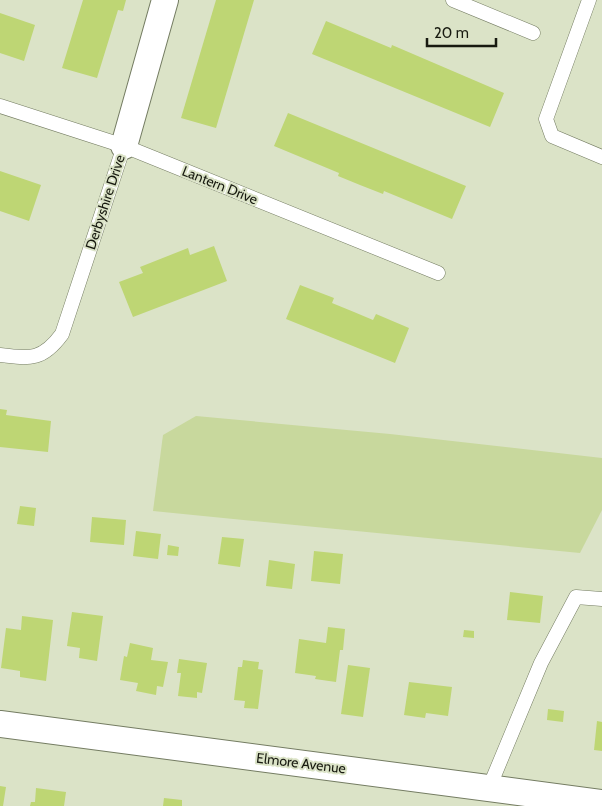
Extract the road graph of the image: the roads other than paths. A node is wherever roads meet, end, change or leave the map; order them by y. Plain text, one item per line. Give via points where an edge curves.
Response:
1 (165, 0) edge
2 (453, 0) edge
3 (589, 0) edge
4 (533, 33) dead end
5 (0, 106) edge
6 (124, 146) junction
7 (602, 157) edge
8 (438, 273) dead end
9 (0, 355) edge
10 (602, 600) edge
11 (0, 724) edge
12 (491, 794) edge
13 (602, 803) edge

1 - 6 street, Derbyshire Drive
2 - 4 lane
3 - 7 lane via 546,119 552,136
5 - 6 lane, Lantern Drive
6 - 8 lane, Lantern Drive
6 - 9 lane, Derbyshire Drive via 62,334 52,348 36,357
10 - 12 lane via 576,597 541,662
11 - 12 street, Elmore Avenue
12 - 13 street, Elmore Avenue

